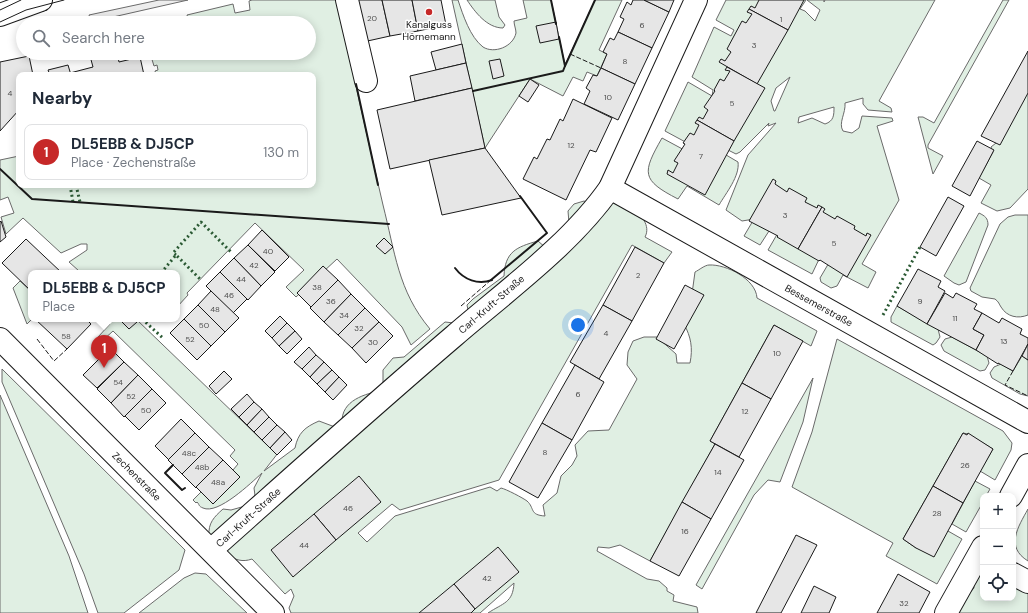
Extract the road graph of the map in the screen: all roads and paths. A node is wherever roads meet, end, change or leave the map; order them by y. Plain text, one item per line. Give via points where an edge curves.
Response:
1 (41, 0) edge
2 (347, 0) edge
3 (696, 0) edge
4 (0, 15) edge
5 (366, 81) dead end
6 (610, 188) junction
7 (0, 340) edge
8 (1028, 422) edge
9 (1028, 465) edge
10 (1013, 493) edge
11 (211, 550) junction
12 (980, 555) edge
13 (1016, 576) edge
14 (1028, 582) edge
15 (273, 613) edge
16 (946, 613) edge

1 - 4 street
2 - 5 street
3 - 6 street, Carl-Kruft-Straße
6 - 8 street, Bessemerstraße
6 - 11 street, Carl-Kruft-Straße via 564,240
7 - 11 street, Zechenstraße
9 - 10 street
11 - 15 street, Zechenstraße
12 - 16 street
13 - 14 street

